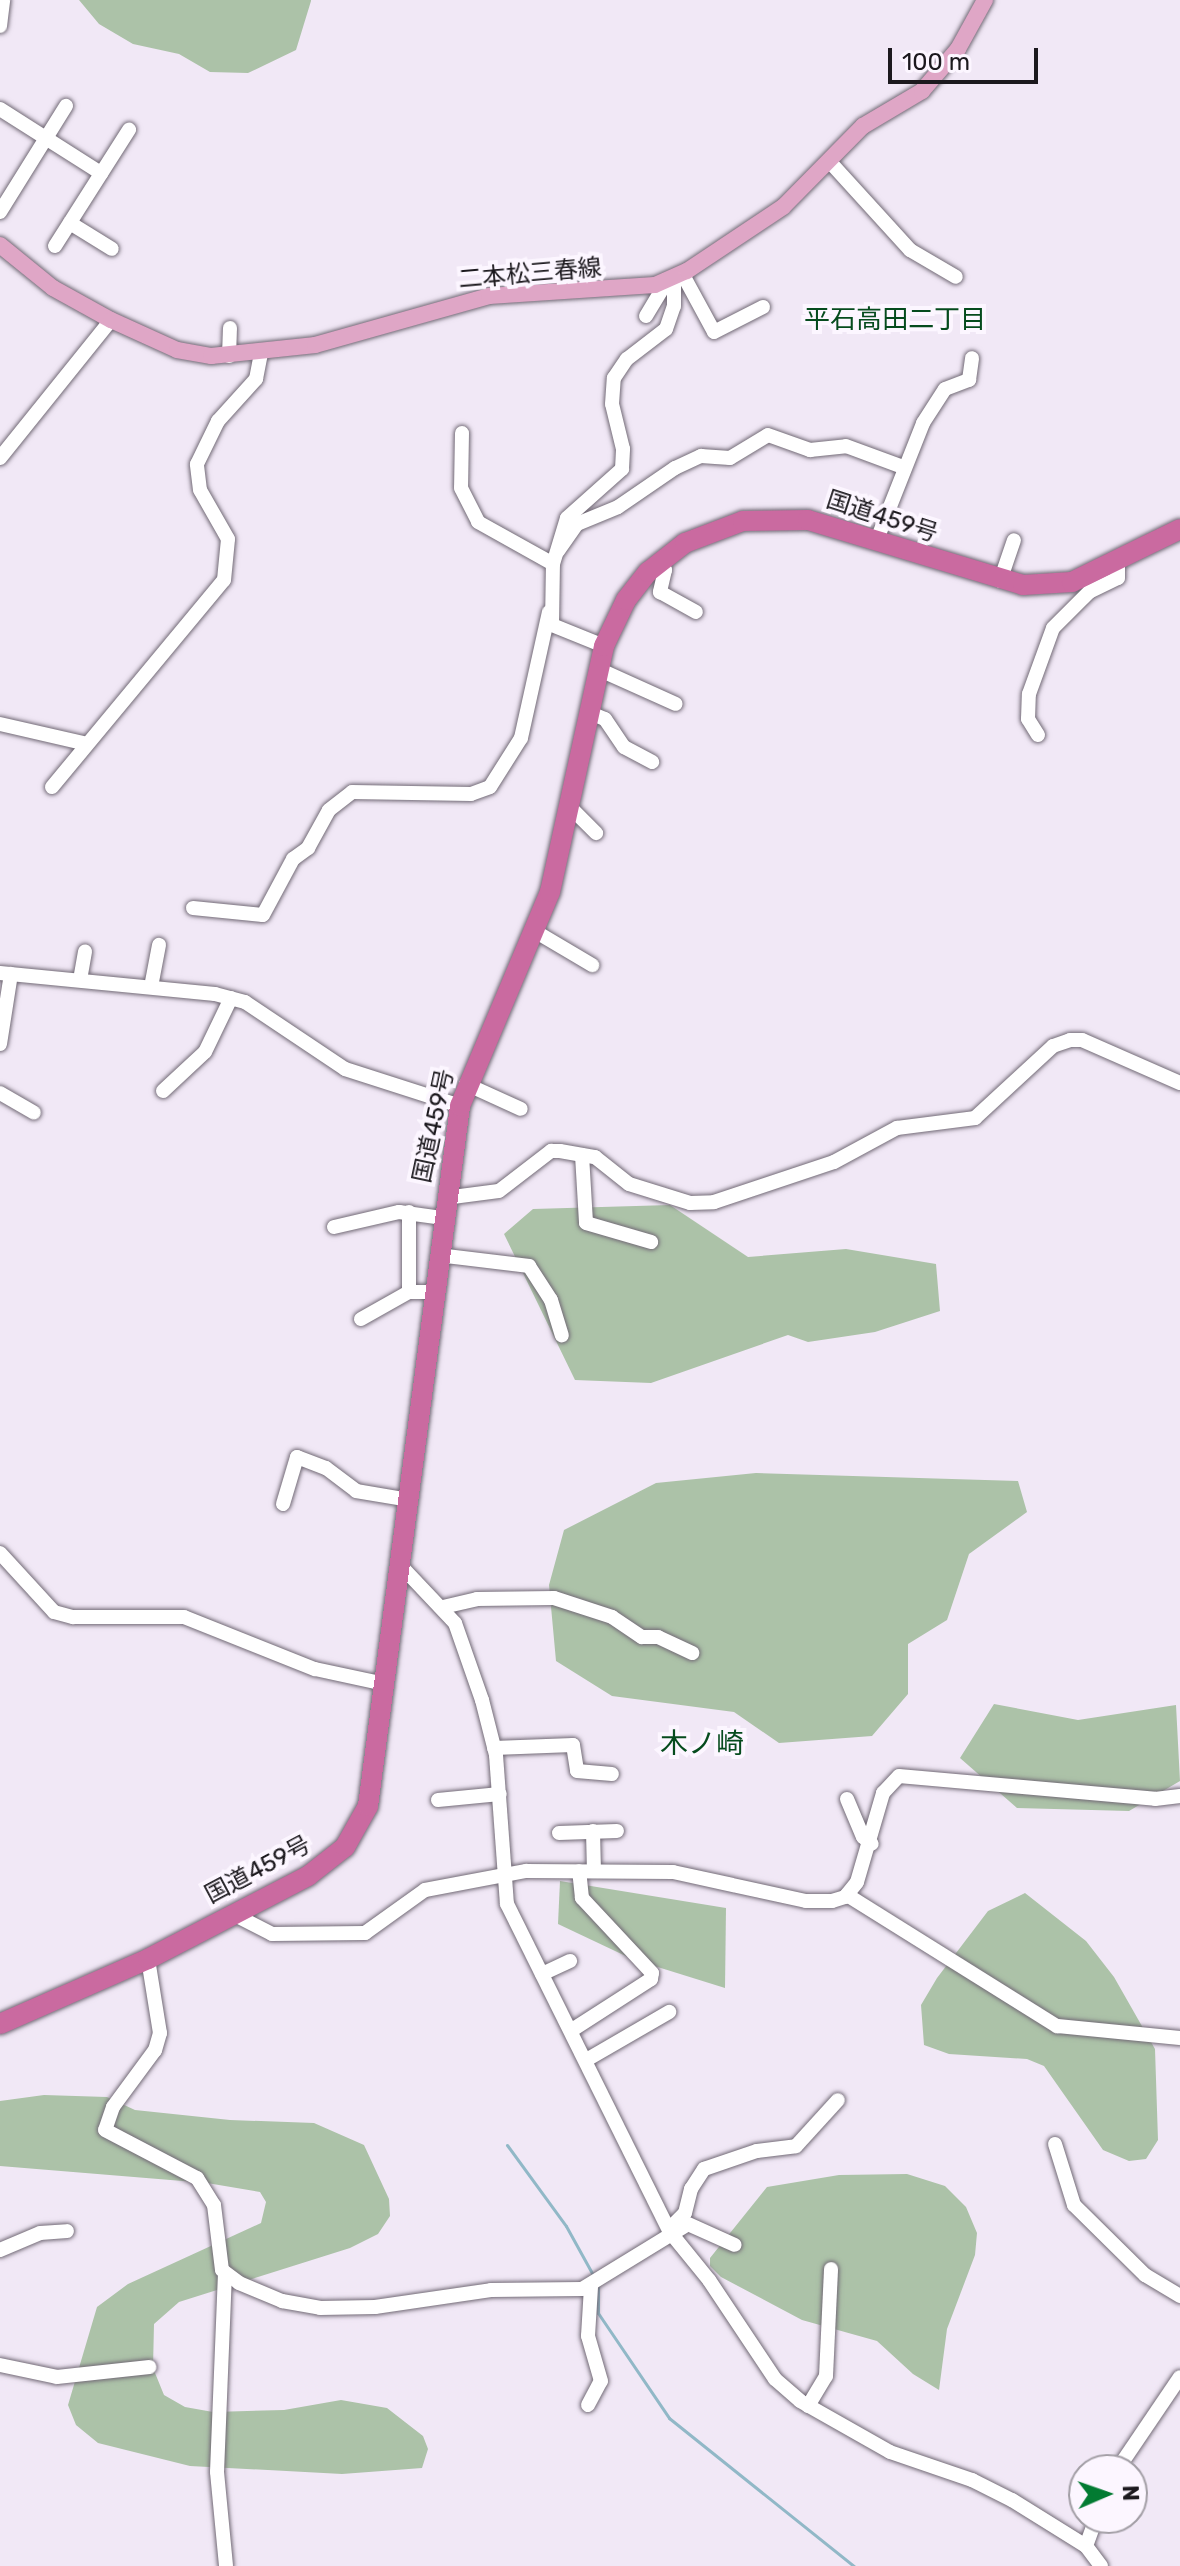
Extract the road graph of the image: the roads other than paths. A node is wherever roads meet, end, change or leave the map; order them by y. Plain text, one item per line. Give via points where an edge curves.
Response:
1 (3, 0) edge
2 (985, 0) edge
3 (0, 26) edge
4 (66, 106) dead end
5 (0, 109) edge
6 (129, 130) dead end
7 (46, 139) junction
8 (830, 162) junction
9 (101, 173) junction
10 (0, 212) edge
11 (70, 223) junction
12 (0, 245) edge
13 (55, 246) dead end
14 (112, 249) dead end
15 (674, 277) junction
16 (956, 277) dead end
17 (763, 307) dead end
18 (646, 316) dead end
19 (111, 320) junction
20 (230, 328) dead end
21 (261, 353) junction
22 (229, 356) junction
23 (972, 358) dead end
24 (462, 433) dead end
25 (0, 458) edge
26 (903, 467) junction
27 (1180, 529) edge
28 (1014, 540) dead end
29 (876, 542) junction
30 (554, 559) junction
31 (661, 561) junction
32 (1118, 562) junction
33 (1000, 581) junction
34 (549, 612) junction
35 (696, 612) dead end
36 (604, 646) junction
37 (598, 669) junction
38 (676, 704) dead end
39 (590, 713) junction
40 (0, 724) edge
41 (1038, 735) dead end
42 (87, 744) junction
43 (652, 762) dead end
44 (52, 787) dead end
45 (570, 807) junction
46 (596, 833) dead end
47 (193, 908) dead end
48 (533, 930) junction
49 (159, 945) dead end
50 (85, 951) dead end
51 (592, 965) dead end
52 (5, 974) edge
53 (80, 980) junction
54 (151, 987) junction
55 (231, 998) junction
56 (0, 1044) edge
57 (1180, 1083) edge
58 (466, 1084) junction
59 (163, 1091) dead end
60 (0, 1093) edge
61 (460, 1106) junction
62 (521, 1109) dead end
63 (34, 1113) dead end
64 (582, 1155) junction
65 (444, 1208) junction
66 (409, 1212) junction
67 (334, 1227) dead end
68 (651, 1242) dead end
69 (438, 1255) junction
70 (409, 1292) junction
71 (433, 1292) junction
72 (361, 1319) dead end
73 (562, 1335) dead end
74 (410, 1500) junction
75 (283, 1504) dead end
76 (0, 1553) edge
77 (402, 1567) junction
78 (443, 1607) junction
79 (692, 1653) dead end
80 (385, 1684) junction
81 (494, 1748) junction
82 (612, 1774) dead end
83 (500, 1794) junction
84 (1180, 1796) edge
85 (847, 1799) dead end
86 (438, 1800) dead end
87 (593, 1831) junction
88 (617, 1831) dead end
89 (559, 1833) dead end
90 (872, 1844) junction
91 (586, 1871) junction
92 (501, 1872) junction
93 (847, 1895) junction
94 (233, 1914) junction
95 (148, 1959) junction
96 (570, 1961) dead end
97 (542, 1974) junction
98 (669, 2012) dead end
99 (0, 2024) edge
100 (572, 2030) junction
101 (1180, 2038) edge
102 (588, 2059) junction
103 (838, 2100) dead end
104 (1055, 2144) dead end
105 (67, 2231) dead end
106 (669, 2231) junction
107 (735, 2245) dead end
108 (0, 2250) edge
109 (831, 2269) dead end
110 (225, 2273) junction
111 (591, 2287) junction
112 (1180, 2296) edge
113 (0, 2365) edge
114 (149, 2367) dead end
115 (1180, 2377) edge
116 (588, 2405) dead end
117 (808, 2406) junction
118 (1128, 2454) edge
119 (1090, 2534) edge
120 (1086, 2546) junction
121 (226, 2566) edge
122 (1101, 2566) edge

1 - 3 street
2 - 8 main road, 二本松三春線 via 933,81 863,126
4 - 7 street
5 - 7 street
6 - 9 street
7 - 9 street
7 - 10 street
8 - 15 main road, 二本松三春線 via 792,200
8 - 16 street via 910,250
9 - 11 street
11 - 13 street
11 - 14 street
12 - 19 main road, 二本松三春線 via 53,288
15 - 17 street via 714,332
15 - 18 street
15 - 21 main road, 二本松三春線 via 606,291 489,296 338,340
15 - 30 street via 674,306 666,329 627,359 614,378 612,404 623,449 622,469 567,518
19 - 22 main road, 二本松三春線 via 177,350
19 - 25 street
20 - 22 street
21 - 22 main road, 二本松三春線
21 - 42 street via 256,379 218,421 197,464 200,490 228,539 227,573
23 - 26 street via 969,380 945,389
24 - 30 street via 461,488 478,522
26 - 29 street
26 - 30 street via 846,446 810,450 768,435 723,460 701,456 675,468 618,507 577,524
27 - 32 highway, 国道459号
28 - 33 street
29 - 31 highway, 国道459号 via 808,520 764,519 716,528
29 - 33 highway, 国道459号
30 - 34 street
31 - 35 street via 665,570 660,592
31 - 36 highway, 国道459号 via 626,600
32 - 33 highway, 国道459号 via 1072,582
32 - 41 street via 1118,578 1089,592 1053,628 1029,694 1028,719
34 - 36 street via 561,633
34 - 47 street via 521,738 490,787 471,794 352,792 329,810 308,848 293,859 263,915
36 - 37 highway, 国道459号
37 - 38 street
37 - 39 highway, 国道459号
39 - 43 street via 605,719 624,747
39 - 45 highway, 国道459号
40 - 42 street
42 - 44 street
45 - 46 street
45 - 48 highway, 国道459号 via 550,892
48 - 51 street
48 - 58 highway, 国道459号
49 - 54 street
50 - 53 street
52 - 53 street
52 - 56 street
53 - 54 street
54 - 55 street
55 - 59 street via 205,1052
55 - 61 street via 292,1029 345,1069
57 - 64 street via 1082,1040 1070,1040 1053,1046 975,1118 897,1128 834,1162 702,1203 629,1184 595,1157
58 - 61 highway, 国道459号
58 - 62 street
60 - 63 street
61 - 65 highway, 国道459号
64 - 65 street via 551,1151 513,1184
64 - 68 street via 586,1223
65 - 66 street
65 - 69 highway, 国道459号
66 - 67 street
66 - 70 street
69 - 71 highway, 国道459号
69 - 73 street via 529,1266 551,1300
70 - 71 street
70 - 72 street
71 - 74 highway, 国道459号
74 - 75 street via 356,1491 326,1468 297,1457
74 - 77 highway, 国道459号
76 - 80 street via 54,1612 73,1617 175,1615 327,1672
77 - 78 street
77 - 80 highway, 国道459号
78 - 79 street via 477,1599 554,1598
78 - 81 street via 455,1623
80 - 94 highway, 国道459号 via 368,1806 345,1847 308,1876
81 - 82 street via 573,1745 577,1771
81 - 83 street
83 - 86 street
83 - 92 street
84 - 90 street via 1155,1799 899,1776 883,1793
85 - 90 street via 863,1837
87 - 88 street
87 - 89 street
87 - 91 street
90 - 93 street
91 - 92 street
91 - 93 street via 673,1872 806,1901
91 - 100 street via 582,1898 652,1973 651,1979
92 - 94 street via 425,1890 365,1933 272,1934
92 - 97 street via 507,1904
93 - 101 street via 1057,2026
94 - 95 highway, 国道459号
95 - 99 highway, 国道459号
95 - 110 street via 160,2017 158,2041 143,2072 113,2107 105,2130 197,2178 214,2205 217,2250
96 - 97 street
97 - 100 street
98 - 102 street
100 - 102 street
102 - 106 street
103 - 106 street via 796,2146 757,2151 704,2169 679,2222
104 - 112 street via 1074,2205 1145,2275
105 - 108 street via 40,2233
106 - 107 street via 693,2225
106 - 111 street
106 - 117 street via 775,2379
109 - 117 street via 826,2376
110 - 111 street via 282,2301 338,2309 491,2290
110 - 121 street via 217,2472
111 - 116 street via 588,2336 601,2381
113 - 114 street via 57,2377
115 - 118 street
117 - 120 street via 890,2452 972,2480
119 - 120 street
120 - 122 street

